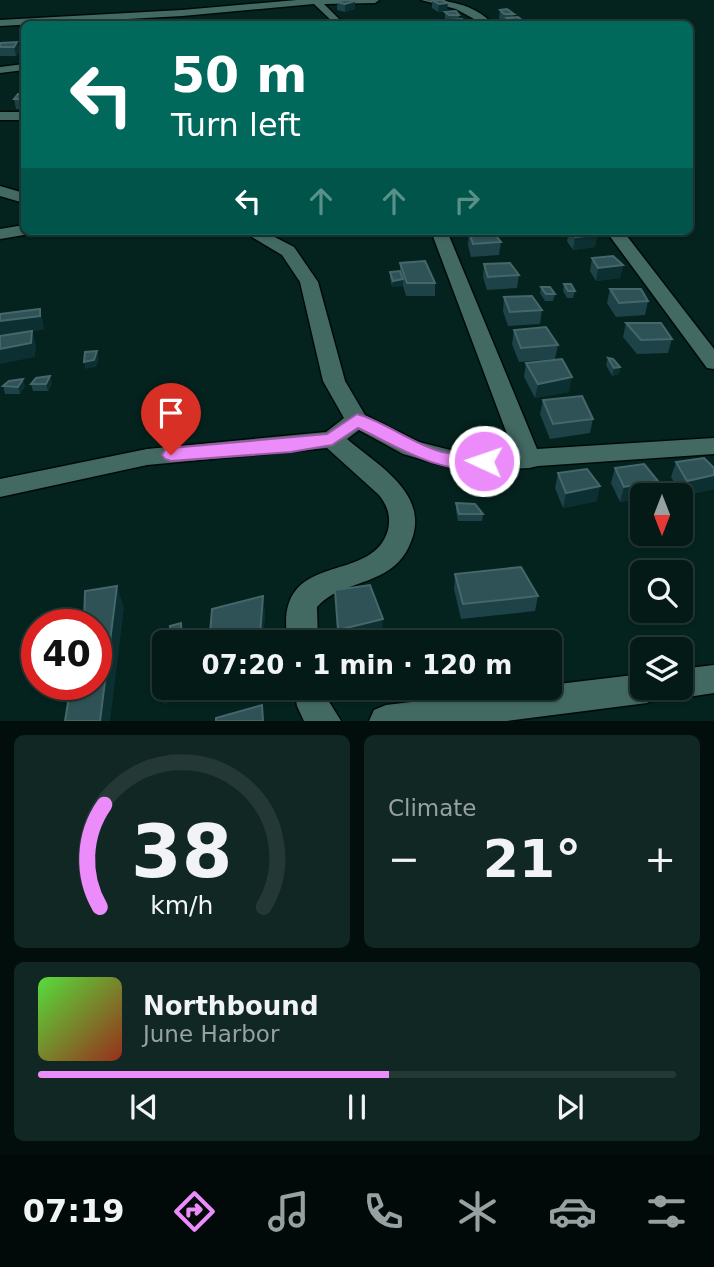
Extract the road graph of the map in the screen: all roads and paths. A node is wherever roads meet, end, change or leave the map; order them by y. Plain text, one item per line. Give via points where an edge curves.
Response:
1 (375, 0) edge
2 (425, 0) edge
3 (316, 1) edge
4 (228, 4) edge
5 (76, 7) dead end
6 (172, 14) junction
7 (69, 18) junction
8 (21, 21) edge
9 (28, 21) edge
10 (177, 21) edge
11 (337, 21) edge
12 (484, 21) edge
13 (0, 23) edge
14 (21, 67) edge
15 (0, 70) edge
16 (0, 116) edge
17 (21, 116) edge
18 (0, 191) edge
19 (21, 197) edge
20 (21, 230) edge
21 (0, 234) edge
22 (258, 235) edge
23 (441, 235) edge
24 (617, 235) edge
25 (714, 363) edge
26 (357, 420) junction
27 (332, 439) junction
28 (714, 446) edge
29 (528, 460) junction
30 (0, 488) edge
31 (302, 630) edge
32 (714, 679) edge
33 (693, 682) edge
34 (630, 690) edge
35 (312, 700) edge
36 (324, 721) edge
37 (386, 721) edge

1 - 3 street
2 - 12 street via 453,4
3 - 4 street
3 - 11 street
4 - 6 street
5 - 7 street
6 - 7 street
6 - 10 street
7 - 9 street
8 - 13 street
14 - 15 street
16 - 17 street
18 - 19 street
20 - 21 street
22 - 26 street via 288,251 309,282 334,381
23 - 29 street
24 - 25 street
26 - 27 street
26 - 29 street via 435,457 462,462
27 - 30 street via 147,457
27 - 31 street via 398,500 401,540 384,561 315,590 304,600
28 - 29 street
32 - 33 street
34 - 37 street
35 - 36 street

